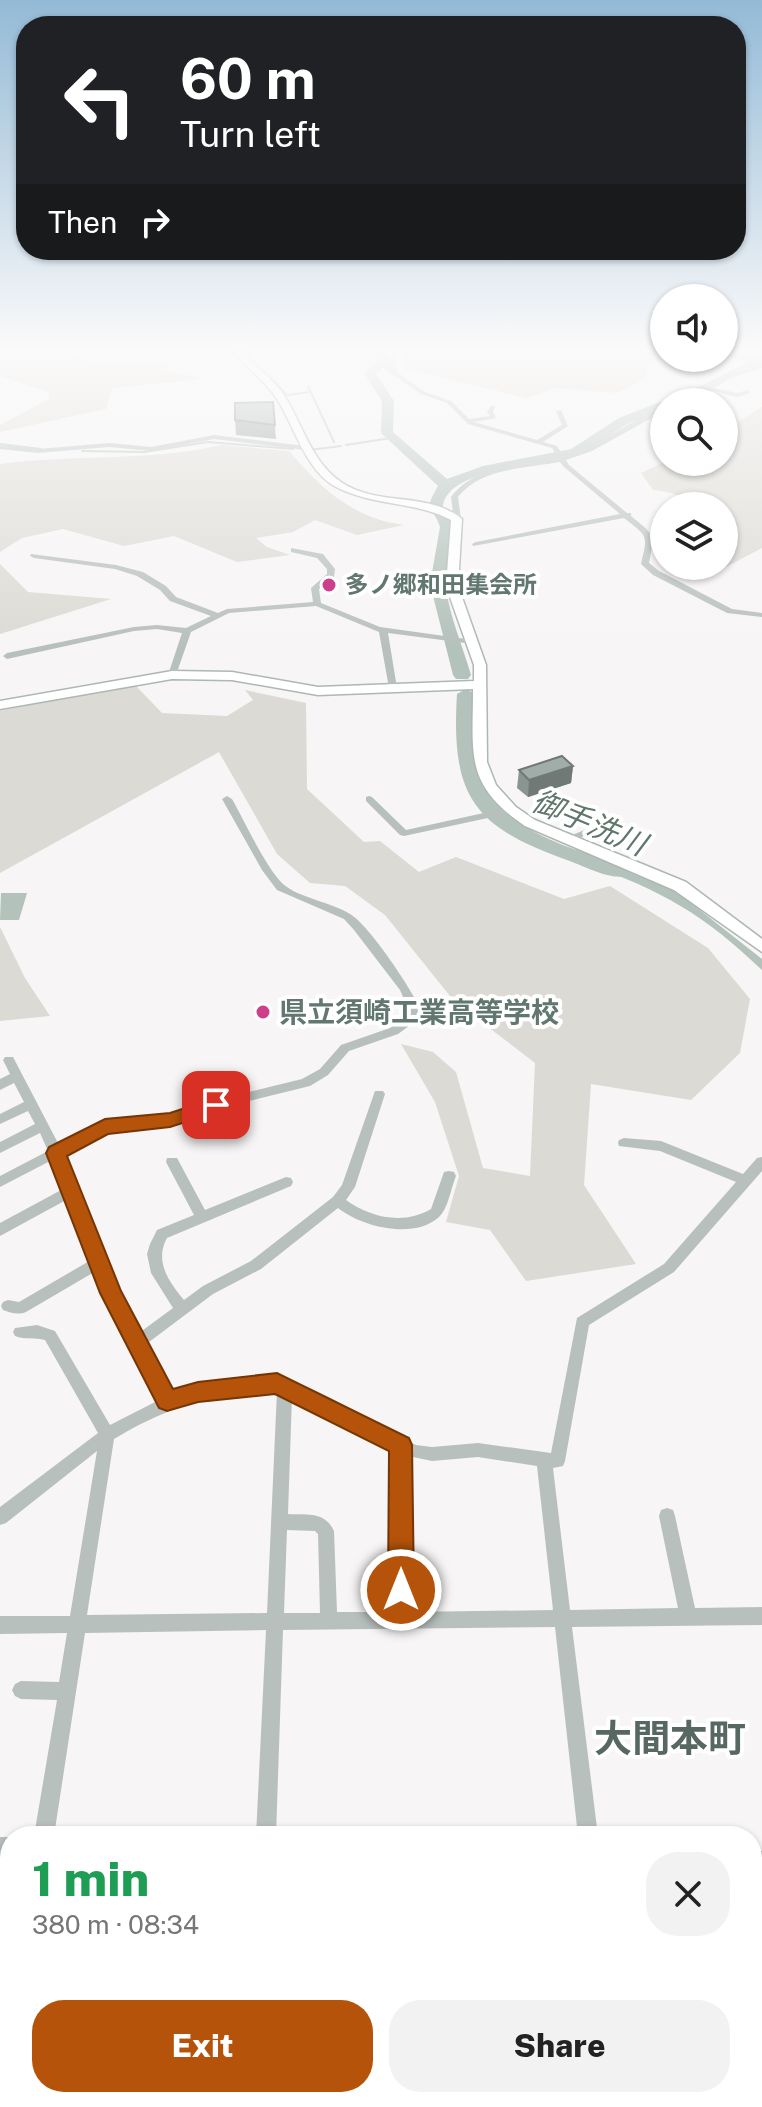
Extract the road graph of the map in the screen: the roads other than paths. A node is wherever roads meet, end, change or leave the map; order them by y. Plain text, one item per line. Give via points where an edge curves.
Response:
1 (307, 450) edge
2 (552, 450) edge
3 (583, 450) edge
4 (561, 457) junction
5 (628, 515) junction
6 (453, 516) junction
7 (457, 548) junction
8 (294, 550) dead end
9 (34, 556) dead end
10 (317, 604) junction
11 (217, 615) junction
12 (762, 615) edge
13 (383, 630) junction
14 (187, 631) junction
15 (468, 641) junction
16 (7, 656) dead end
17 (172, 675) junction
18 (480, 685) junction
19 (393, 688) junction
20 (0, 705) edge
21 (227, 799) dead end
22 (369, 799) dead end
23 (507, 811) junction
24 (605, 825) dead end
25 (567, 839) junction
26 (762, 947) edge
27 (9, 1060) dead end
28 (16, 1076) junction
29 (0, 1085) edge
30 (379, 1094) dead end
31 (31, 1104) junction
32 (0, 1119) edge
33 (43, 1126) junction
34 (624, 1143) dead end
35 (0, 1148) edge
36 (56, 1153) junction
37 (172, 1162) dead end
38 (762, 1162) edge
39 (449, 1176) dead end
40 (746, 1181) junction
41 (0, 1182) edge
42 (286, 1182) dead end
43 (71, 1191) junction
44 (338, 1201) junction
45 (202, 1218) junction
46 (0, 1230) edge
47 (98, 1263) junction
48 (8, 1306) dead end
49 (182, 1308) junction
50 (20, 1332) dead end
51 (138, 1342) junction
52 (285, 1386) junction
53 (167, 1401) junction
54 (107, 1435) junction
55 (400, 1445) junction
56 (544, 1459) junction
57 (667, 1516) dead end
58 (0, 1517) edge
59 (281, 1522) junction
60 (688, 1616) junction
61 (762, 1616) edge
62 (563, 1618) junction
63 (401, 1619) junction
64 (329, 1620) junction
65 (275, 1622) junction
66 (0, 1625) edge
67 (78, 1626) junction
68 (21, 1690) dead end
69 (67, 1691) junction
70 (46, 1826) edge
71 (266, 1826) edge
72 (587, 1826) edge

1 - 6 main road via 349,491
2 - 4 street
3 - 4 street
4 - 5 street
4 - 6 street via 467,483 454,497
5 - 7 street
5 - 12 street via 649,536 645,564 656,573 730,611
6 - 7 main road
7 - 15 main road via 452,586
8 - 10 street via 320,556 331,569 315,588
9 - 11 street via 140,574 173,599
10 - 11 street
10 - 13 street
11 - 14 street
13 - 15 street
13 - 19 street
14 - 16 street via 134,629
14 - 17 street
15 - 18 main road via 480,665
17 - 19 main road via 232,676 310,691
17 - 20 main road
18 - 19 main road
18 - 23 main road via 480,762
21 - 36 street via 281,888 348,917 358,927 405,989 414,1008 412,1018 394,1031 345,1048 306,1083 170,1120 105,1127
22 - 23 street via 404,833
23 - 25 main road
24 - 25 street
25 - 26 main road via 680,886
27 - 28 street
28 - 29 street
28 - 31 street
30 - 44 street
31 - 32 street
31 - 33 street
33 - 35 street
33 - 36 street
34 - 40 street via 661,1146
36 - 41 street
36 - 43 street
37 - 45 street
38 - 40 street
39 - 44 street via 436,1212 424,1219 375,1221 351,1213
40 - 56 street via 669,1268 585,1318 557,1461
42 - 45 street
43 - 46 street
43 - 47 street
44 - 49 street via 256,1265
45 - 49 street via 162,1234 155,1246 157,1272
47 - 48 street via 21,1308
47 - 51 street
49 - 51 street
50 - 54 street via 50,1335
51 - 53 street
52 - 53 street via 221,1388
52 - 55 street
52 - 59 street
53 - 54 street
54 - 58 street
54 - 67 street
55 - 56 street via 432,1454 478,1450
55 - 63 street
56 - 62 street
57 - 60 street
59 - 64 street via 319,1523 326,1531
59 - 65 street
60 - 61 street
60 - 62 street
62 - 63 street
62 - 72 street
63 - 64 street
64 - 65 street
65 - 67 street
65 - 71 street
66 - 67 street
67 - 69 street
68 - 69 street
69 - 70 street

